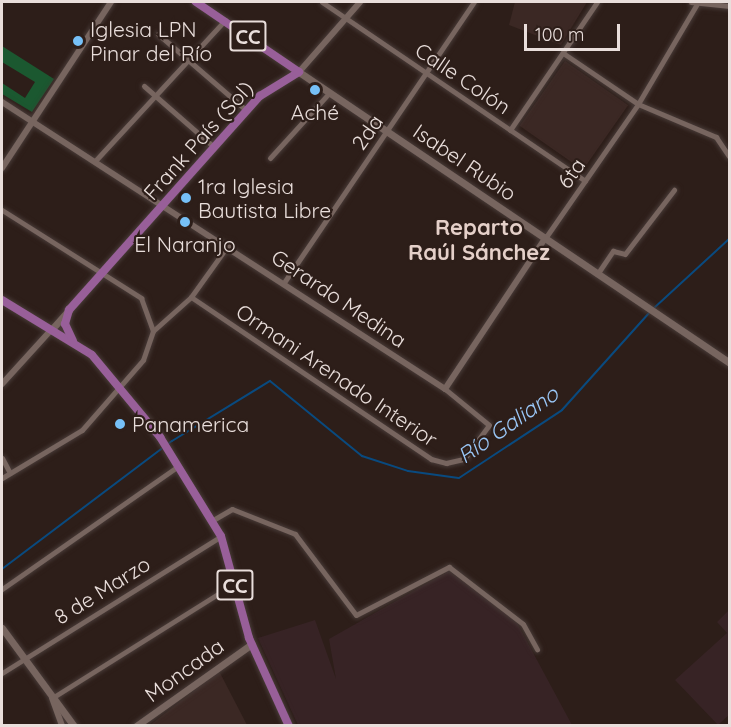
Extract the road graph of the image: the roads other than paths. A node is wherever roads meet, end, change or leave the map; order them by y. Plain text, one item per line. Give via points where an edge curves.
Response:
1 (111, 2) edge
2 (196, 2) edge
3 (322, 2) edge
4 (360, 2) edge
5 (474, 2) edge
6 (597, 2) edge
7 (691, 2) edge
8 (697, 2) edge
9 (729, 6) edge
10 (225, 20) junction
11 (348, 20) junction
12 (158, 34) dead end
13 (563, 53) junction
14 (188, 62) junction
15 (299, 72) junction
16 (428, 73) junction
17 (144, 86) dead end
18 (330, 92) junction
19 (155, 96) junction
20 (2, 102) edge
21 (638, 104) junction
22 (246, 110) junction
23 (33, 121) junction
24 (510, 130) junction
25 (389, 131) junction
26 (214, 147) junction
27 (729, 156) edge
28 (270, 159) dead end
29 (95, 161) junction
30 (2, 168) edge
31 (585, 181) junction
32 (674, 190) dead end
33 (165, 204) junction
34 (2, 210) edge
35 (546, 237) junction
36 (229, 244) junction
37 (102, 272) junction
38 (598, 273) junction
39 (285, 281) junction
40 (191, 297) junction
41 (2, 300) edge
42 (69, 310) junction
43 (51, 330) junction
44 (153, 331) junction
45 (75, 345) junction
46 (729, 363) edge
47 (119, 383) junction
48 (2, 384) edge
49 (445, 389) junction
50 (489, 425) joint
51 (2, 458) edge
52 (178, 466) junction
53 (10, 473) junction
54 (2, 478) edge
55 (213, 520) junction
56 (221, 536) junction
57 (234, 584) junction
58 (2, 589) edge
59 (2, 628) edge
60 (252, 644) junction
61 (537, 649) dead end
62 (24, 658) junction
63 (2, 673) edge
64 (52, 698) junction
65 (73, 724) edge
66 (63, 726) edge
67 (136, 726) edge
68 (289, 726) edge

1 - 23 street
2 - 10 main road, CC
3 - 11 street, Calle Colón
4 - 11 street, Frank País (Sol)
5 - 16 street, 2da
6 - 13 street
7 - 8 street
8 - 9 street
8 - 21 street, 6ta
10 - 14 street
10 - 15 main road, CC
11 - 15 street, Frank País (Sol)
11 - 16 street, Calle Colón
12 - 14 street
13 - 21 street
13 - 24 street
14 - 19 street
14 - 22 street
15 - 18 main road, Isabel Rubio
15 - 22 main road, Frank País (Sol) / CC via 269,88
16 - 24 street, Calle Colón
16 - 25 street, 2da
17 - 19 street
18 - 25 main road, Isabel Rubio
18 - 28 street
19 - 26 street
19 - 29 street
20 - 23 street, Gerardo Medina
21 - 27 street via 716,137
21 - 31 street, 6ta
22 - 26 main road, Frank País (Sol) / CC
23 - 29 street, Gerardo Medina
23 - 30 street
24 - 31 street, Calle Colón
25 - 35 main road, Isabel Rubio
25 - 39 street, 2da
26 - 33 main road, Frank País (Sol) / CC
29 - 33 street, Gerardo Medina
31 - 35 street, 6ta
32 - 38 street via 626,254 613,251
33 - 36 street, Gerardo Medina
33 - 37 main road, Frank País (Sol) / CC
34 - 37 street
35 - 38 main road, Isabel Rubio
35 - 49 street, 6ta
36 - 39 street, Gerardo Medina
36 - 40 street
37 - 42 main road, Frank País (Sol) / CC
37 - 44 street via 141,298
38 - 46 main road, Isabel Rubio
39 - 49 street, Gerardo Medina
40 - 44 street
40 - 50 street, Ormani Arenado Interior via 431,459 446,463 464,459
41 - 43 main road, CC
42 - 43 main road
42 - 45 main road via 65,324
43 - 45 main road, CC
43 - 48 street
44 - 47 street via 142,360
45 - 47 main road, CC
47 - 52 main road, CC
47 - 53 street via 81,430
49 - 50 street, Gerardo Medina
51 - 53 street
52 - 55 main road, CC
52 - 58 street
53 - 54 street
55 - 56 main road, CC
55 - 61 street via 232,509 295,534 356,615 448,567 523,624
56 - 57 main road, CC
56 - 62 street, 8 de Marzo
57 - 60 main road, CC
57 - 64 street
59 - 62 main road
60 - 67 main road, Moncada
60 - 68 main road, CC
62 - 63 street, 8 de Marzo
62 - 64 main road
64 - 65 main road
64 - 66 street
65 - 66 street

